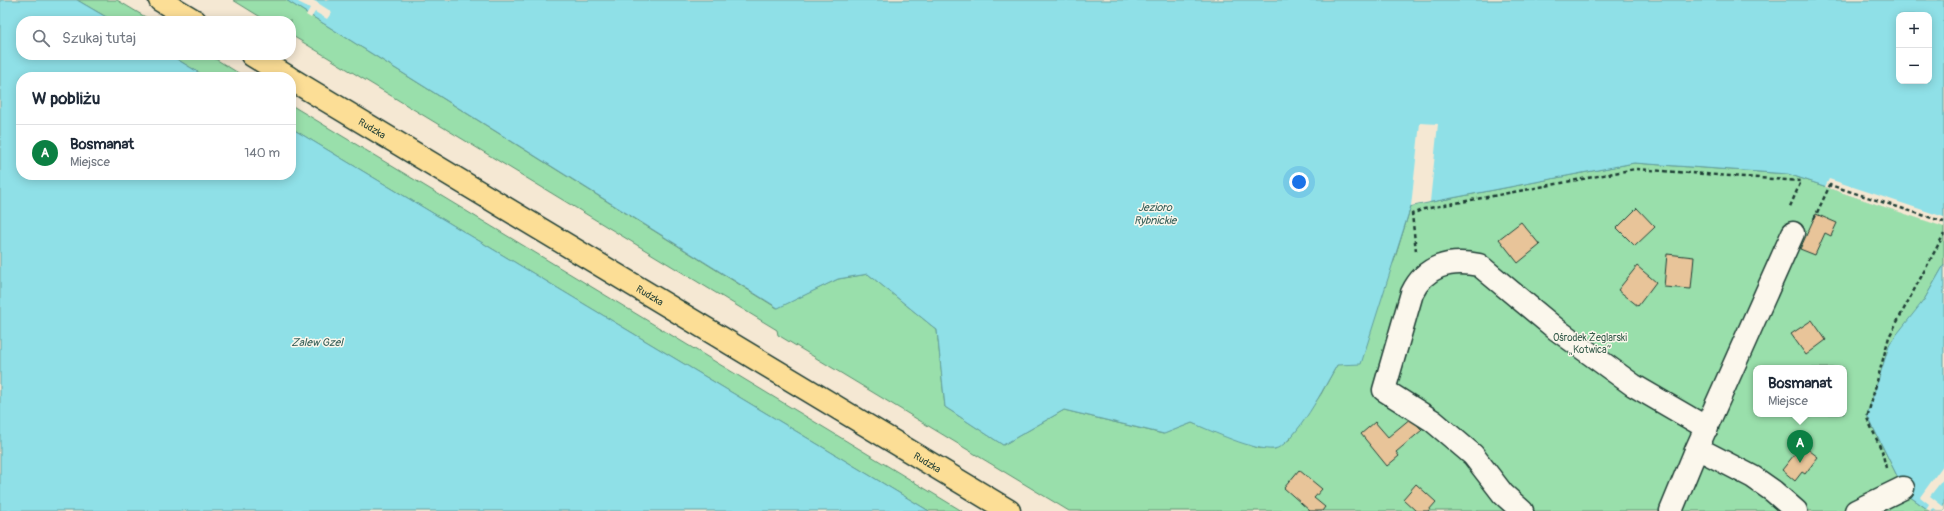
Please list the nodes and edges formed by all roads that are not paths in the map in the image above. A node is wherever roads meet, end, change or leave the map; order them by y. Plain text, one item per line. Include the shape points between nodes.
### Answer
1 (160, 0) edge
2 (187, 16) edge
3 (260, 60) edge
4 (280, 72) edge
5 (296, 82) edge
6 (1792, 233) road end
7 (1707, 428) junction
8 (1697, 448) junction
9 (1903, 488) dead end
10 (1009, 511) edge
11 (1522, 511) edge
12 (1672, 511) edge
13 (1796, 511) edge
14 (1856, 511) edge

1 - 2 main road
3 - 4 main road
5 - 10 main road, Rudzka
6 - 7 lane
7 - 8 lane
7 - 11 lane via 1633,386 1556,329 1479,265 1466,262 1446,264 1430,271 1418,280 1412,294 1384,390 1433,421 1473,456 1503,494
8 - 12 lane
8 - 13 lane via 1752,477
9 - 14 lane

